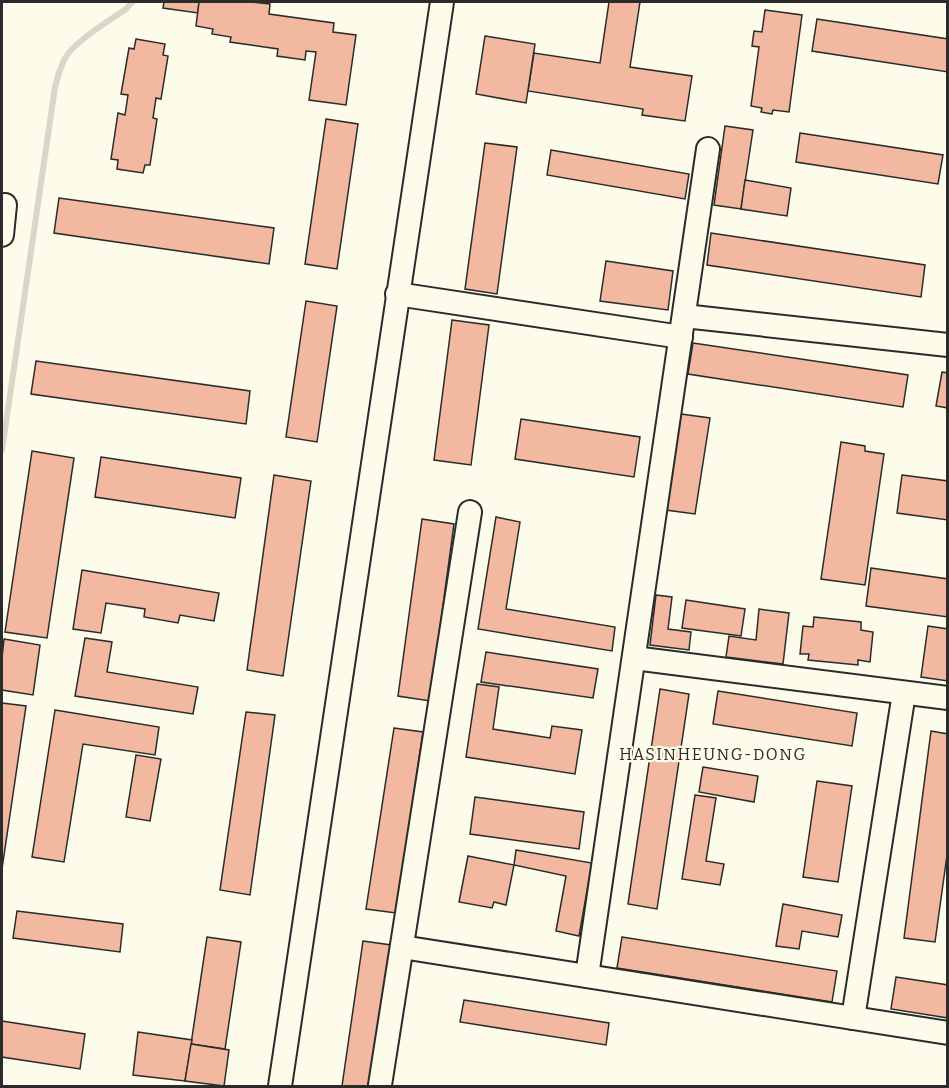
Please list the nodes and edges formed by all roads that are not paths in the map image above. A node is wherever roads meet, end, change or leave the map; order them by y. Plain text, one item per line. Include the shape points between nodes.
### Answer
1 (442, 2) edge
2 (708, 149) dead end
3 (5, 205) dead end
4 (2, 235) edge
5 (398, 294) junction
6 (682, 327) junction
7 (948, 345) edge
8 (470, 512) dead end
9 (634, 658) junction
10 (904, 693) junction
11 (948, 699) edge
12 (402, 947) junction
13 (587, 976) junction
14 (853, 1018) junction
15 (948, 1033) edge
16 (380, 1085) dead end
17 (280, 1086) edge

1 - 5 street
2 - 6 street
3 - 4 street
5 - 6 street
5 - 17 street
6 - 7 street
6 - 9 street
8 - 12 street
9 - 10 street
9 - 13 street
10 - 11 street
10 - 14 street
12 - 13 street
12 - 16 street
13 - 14 street
14 - 15 street

